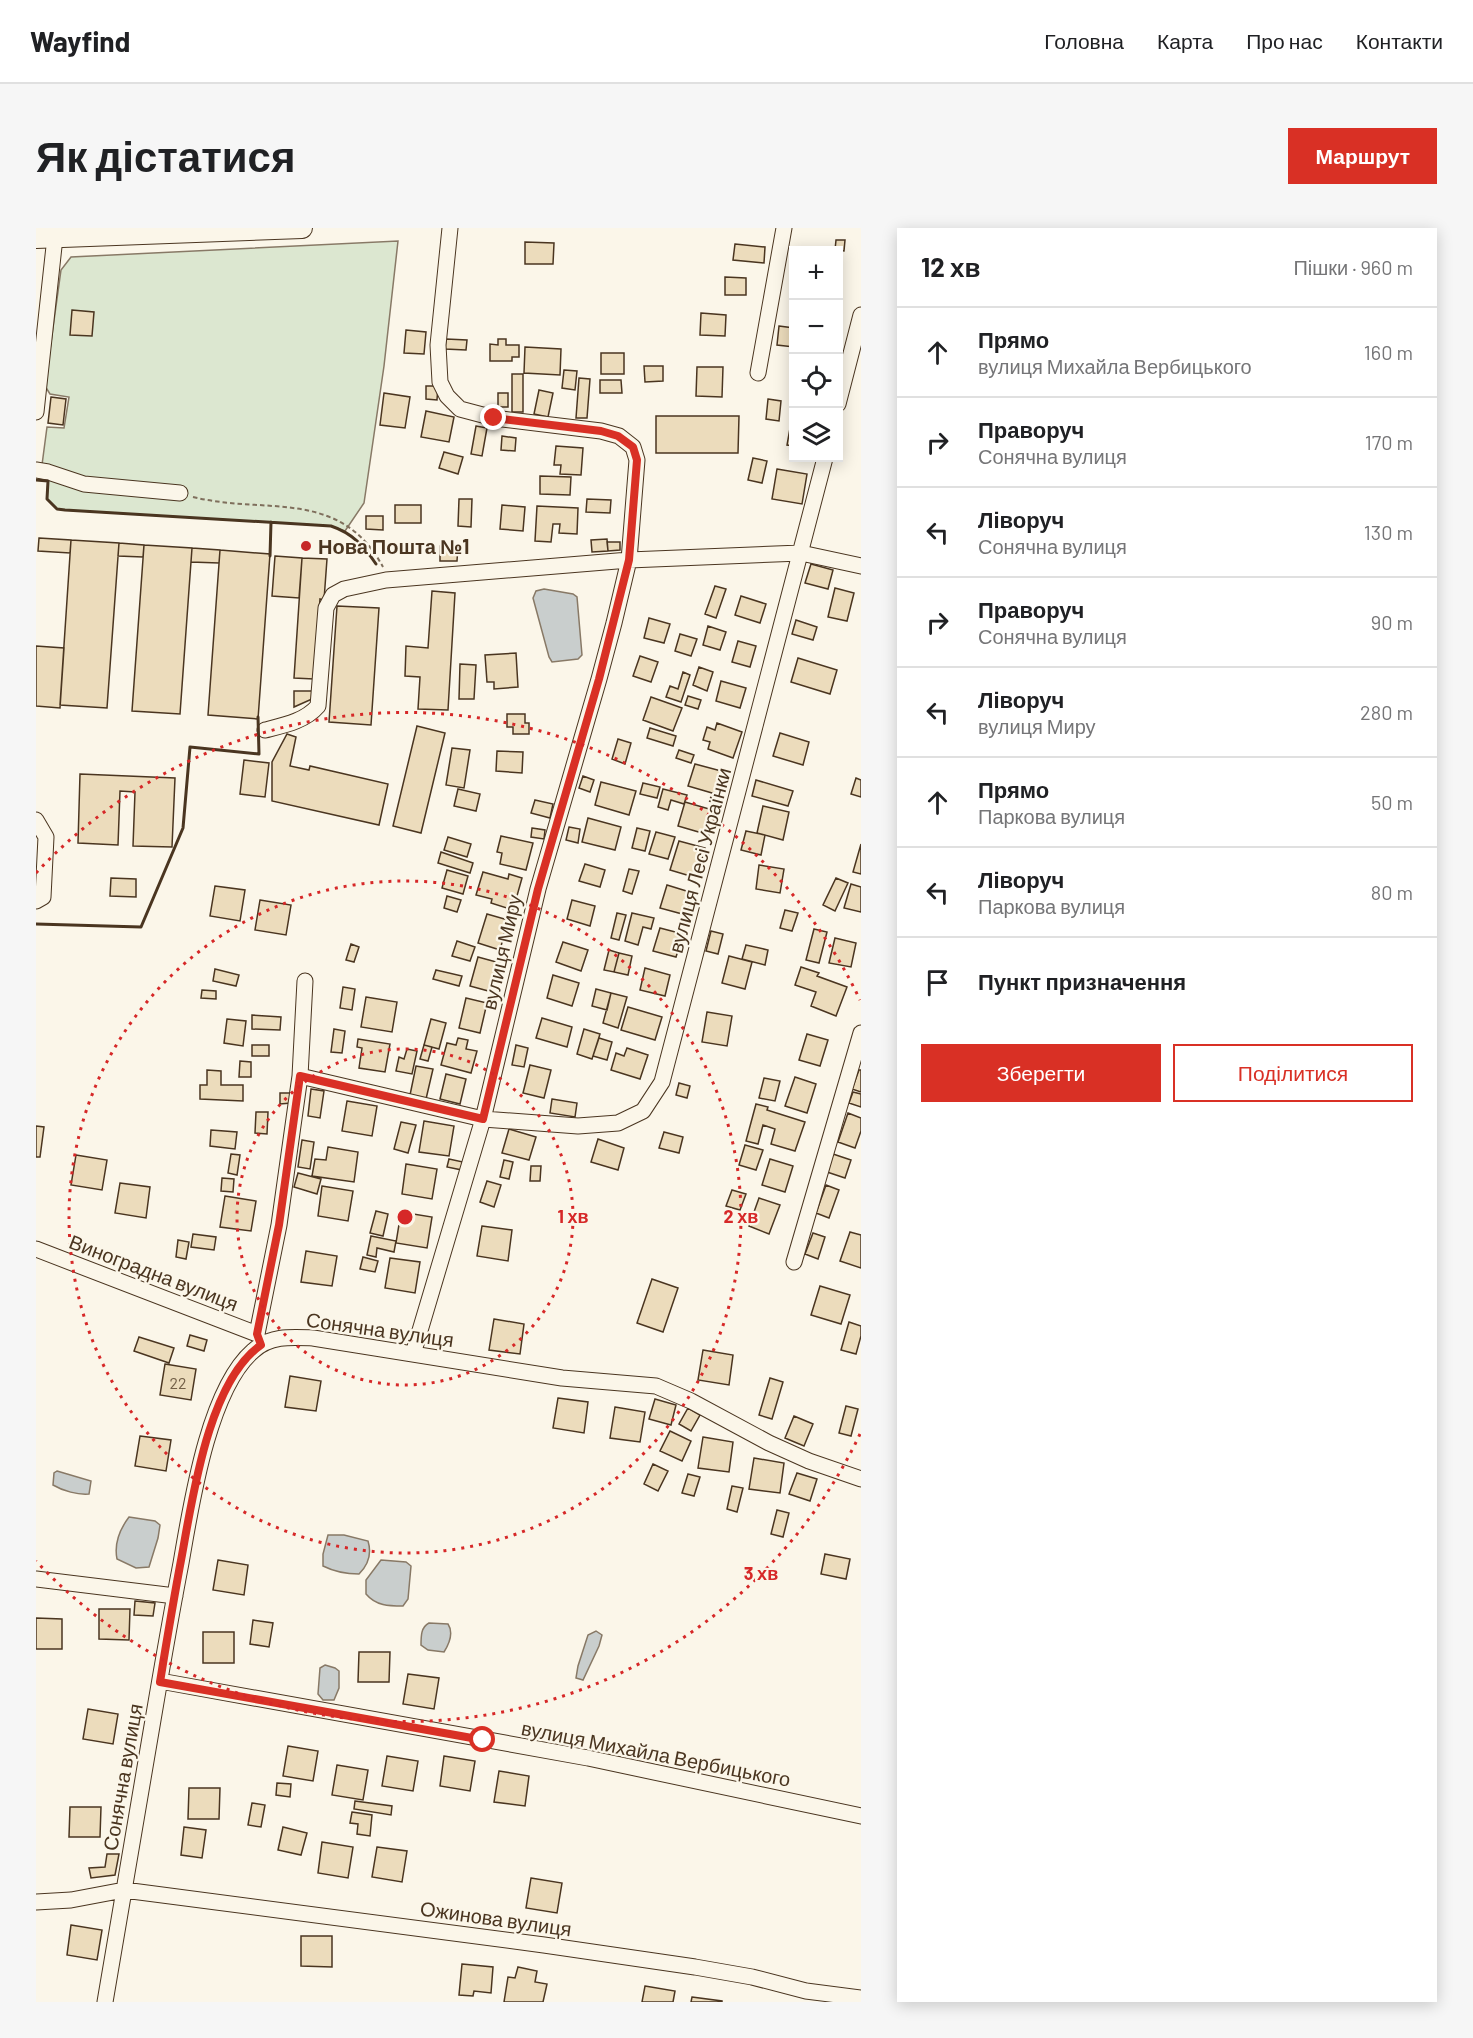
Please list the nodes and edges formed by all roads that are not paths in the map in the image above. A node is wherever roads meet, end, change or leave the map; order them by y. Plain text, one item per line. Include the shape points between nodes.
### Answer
1 (302, 228) edge
2 (450, 228) edge
3 (784, 228) edge
4 (56, 233) edge
5 (36, 238) edge
6 (861, 315) edge
7 (42, 320) edge
8 (758, 373) dead end
9 (843, 385) edge
10 (36, 412) edge
11 (824, 462) edge
12 (36, 470) edge
13 (180, 493) road end
14 (801, 553) junction
15 (629, 560) junction
16 (861, 567) edge
17 (266, 729) dead end
18 (36, 820) edge
19 (36, 901) edge
20 (305, 981) dead end
21 (861, 1033) edge
22 (300, 1076) junction
23 (483, 1119) junction
24 (36, 1249) edge
25 (794, 1262) dead end
26 (259, 1339) junction
27 (413, 1354) junction
28 (861, 1479) edge
29 (36, 1579) edge
30 (175, 1596) junction
31 (160, 1682) junction
32 (861, 1816) edge
33 (124, 1890) junction
34 (36, 1902) edge
35 (861, 1998) edge
36 (105, 2002) edge

1 - 4 main road
2 - 15 street, вулиця Миру via 438,345 440,382 447,396 460,409 494,418 601,431 618,436 633,447 637,460
3 - 8 street
4 - 5 main road
4 - 7 street
6 - 9 street
7 - 10 street
11 - 14 street, вулиця Лесі Українки
12 - 13 street via 84,484
14 - 15 street
14 - 16 street
14 - 23 street, вулиця Лесі Українки via 662,1082 644,1111 618,1123 578,1126
15 - 17 street via 388,580 344,589 333,595 326,608 318,706 309,716
15 - 23 street, вулиця Миру via 538,889
18 - 19 street via 46,837 43,897
20 - 22 street
21 - 25 street
22 - 23 street
22 - 26 street
23 - 27 street, вулиця Миру
24 - 26 street, Виноградна вулиця
26 - 27 street, Сонячна вулиця via 313,1338
26 - 30 street, Сонячна вулиця via 232,1378 216,1412 199,1468
27 - 28 street, Сонячна вулиця via 562,1378 656,1386 809,1461
29 - 30 street
30 - 31 street, Сонячна вулиця
31 - 32 street, вулиця Михайла Вербицького via 588,1758
31 - 33 street, Сонячна вулиця
33 - 34 street
33 - 35 street, Ожинова вулиця via 695,1967 806,1991
33 - 36 street, Сонячна вулиця

